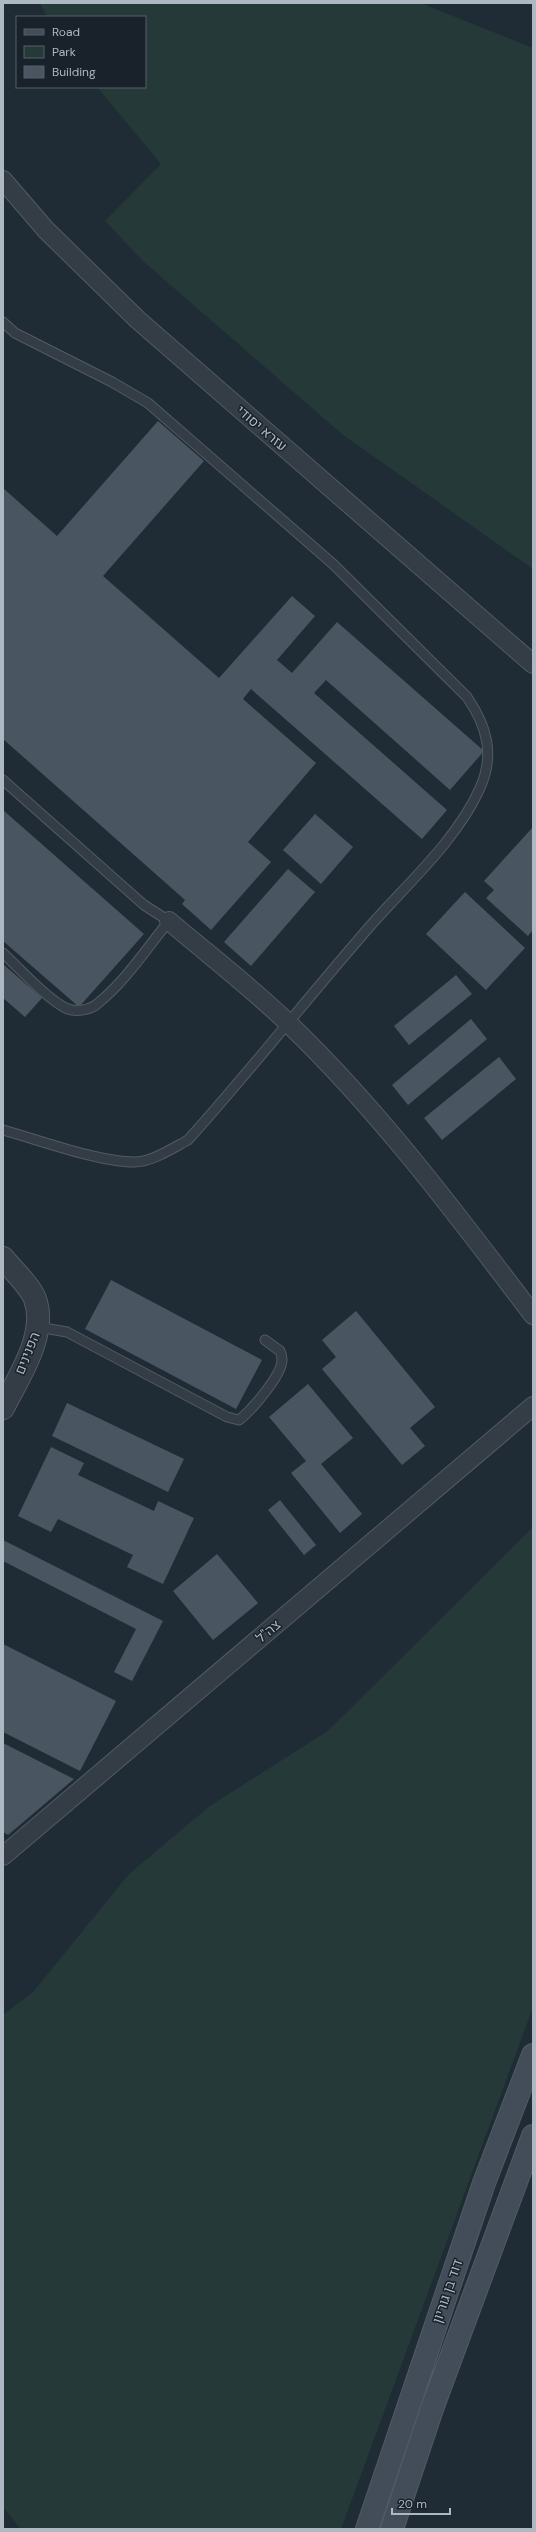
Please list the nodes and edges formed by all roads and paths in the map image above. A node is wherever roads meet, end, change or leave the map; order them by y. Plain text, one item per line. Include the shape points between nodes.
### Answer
1 (3, 180) edge
2 (3, 322) edge
3 (533, 664) edge
4 (3, 780) edge
5 (169, 921) junction
6 (3, 953) edge
7 (288, 1023) junction
8 (3, 1130) edge
9 (3, 1258) edge
10 (533, 1315) edge
11 (38, 1327) junction
12 (265, 1340) dead end
13 (533, 1406) edge
14 (3, 1408) edge
15 (3, 1855) edge
16 (533, 2055) edge
17 (533, 2136) edge
18 (367, 2529) edge
19 (392, 2529) edge

1 - 3 street, עזרא יסודי via 46,230 138,320
2 - 7 lane via 15,333 148,403 333,564 445,673 480,717 487,740 487,759 480,788 466,813 431,860 371,925
4 - 5 lane via 144,905
5 - 6 lane via 120,981 96,1005 81,1011 68,1009 56,1002
5 - 7 street
7 - 8 lane via 188,1140 165,1152 135,1162 107,1158
7 - 10 street via 351,1088 464,1223
9 - 11 street, הפנינים via 35,1299
11 - 12 lane via 67,1332 227,1417 239,1420 250,1412 278,1372 282,1360 280,1351
11 - 14 street, הפנינים via 29,1354
13 - 15 street, צה"ל
16 - 18 main road, דוד בן גוריון via 484,2183
17 - 19 main road, דוד בן גוריון via 433,2406

